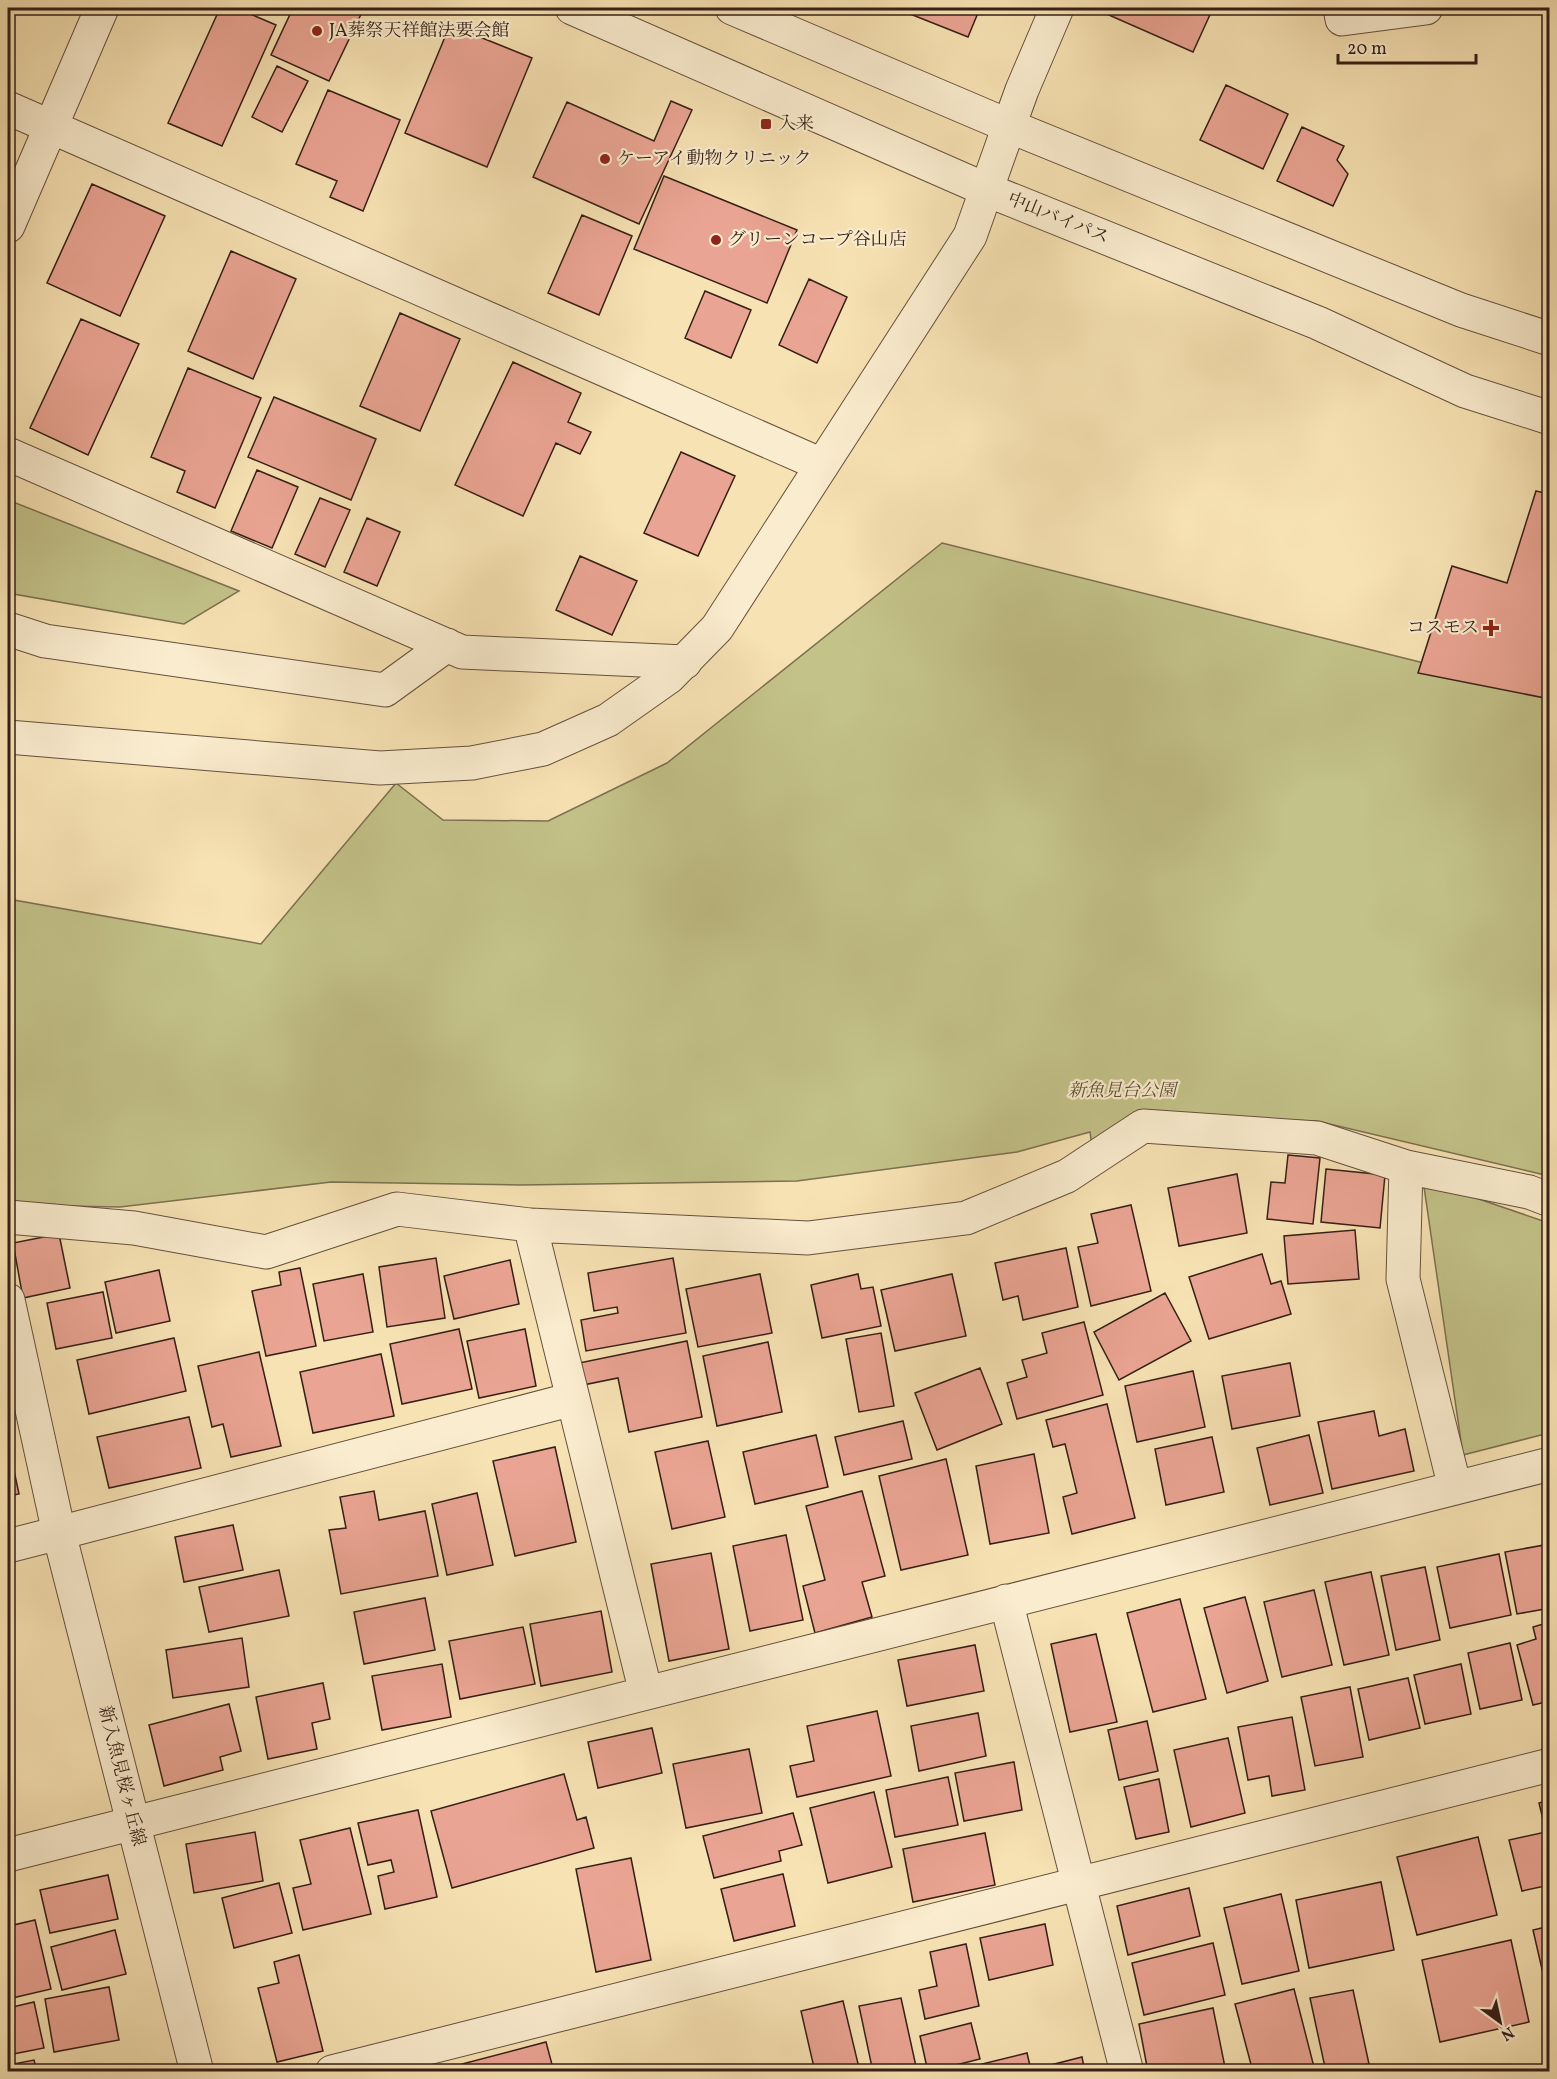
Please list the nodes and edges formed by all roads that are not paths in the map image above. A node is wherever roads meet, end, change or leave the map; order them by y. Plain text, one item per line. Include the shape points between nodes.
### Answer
1 (102, 8) edge
2 (572, 8) edge
3 (732, 8) edge
4 (1057, 8) edge
5 (1340, 8) edge
6 (1426, 8) edge
7 (8, 108) edge
8 (1009, 126) junction
9 (50, 127) junction
10 (987, 190) junction
11 (8, 226) edge
12 (1550, 339) edge
13 (1550, 418) edge
14 (8, 454) edge
15 (822, 465) junction
16 (8, 629) edge
17 (447, 645) junction
18 (685, 662) junction
19 (8, 738) edge
20 (1406, 1167) junction
21 (1550, 1200) edge
22 (8, 1217) edge
23 (530, 1225) junction
24 (8, 1300) edge
25 (573, 1399) junction
26 (1550, 1464) edge
27 (1455, 1488) junction
28 (59, 1533) junction
29 (8, 1546) edge
30 (1006, 1601) junction
31 (646, 1693) junction
32 (1550, 1765) edge
33 (133, 1823) junction
34 (8, 1855) edge
35 (1079, 1883) junction
36 (197, 2072) edge
37 (332, 2072) edge
38 (1127, 2072) edge

1 - 9 street
2 - 10 street, 中山バイパス
3 - 8 street
4 - 8 street
5 - 6 street via 1342,19
7 - 9 street
8 - 10 street
8 - 12 street via 1461,310
9 - 11 street
9 - 15 street
10 - 13 street, 中山バイパス via 1318,323 1465,391
10 - 15 street via 970,236
14 - 17 street
15 - 18 street via 717,628
16 - 17 street via 45,641 385,690
17 - 18 street via 462,652
18 - 19 street via 669,678 608,720 543,748 472,763 380,768
20 - 21 street via 1529,1192
20 - 23 street via 1317,1138 1143,1126 1067,1176 966,1218 808,1238
20 - 27 street via 1403,1279
22 - 23 street via 134,1228 266,1252 397,1209
23 - 25 street
24 - 28 street, 新入魚見桜ヶ丘線
25 - 28 street
25 - 31 street
26 - 27 street
27 - 30 street
28 - 29 street
28 - 33 street, 新入魚見桜ヶ丘線
30 - 31 street
30 - 35 street
31 - 33 street
32 - 35 street
33 - 34 street
33 - 36 street, 新入魚見桜ヶ丘線
35 - 37 street
35 - 38 street

